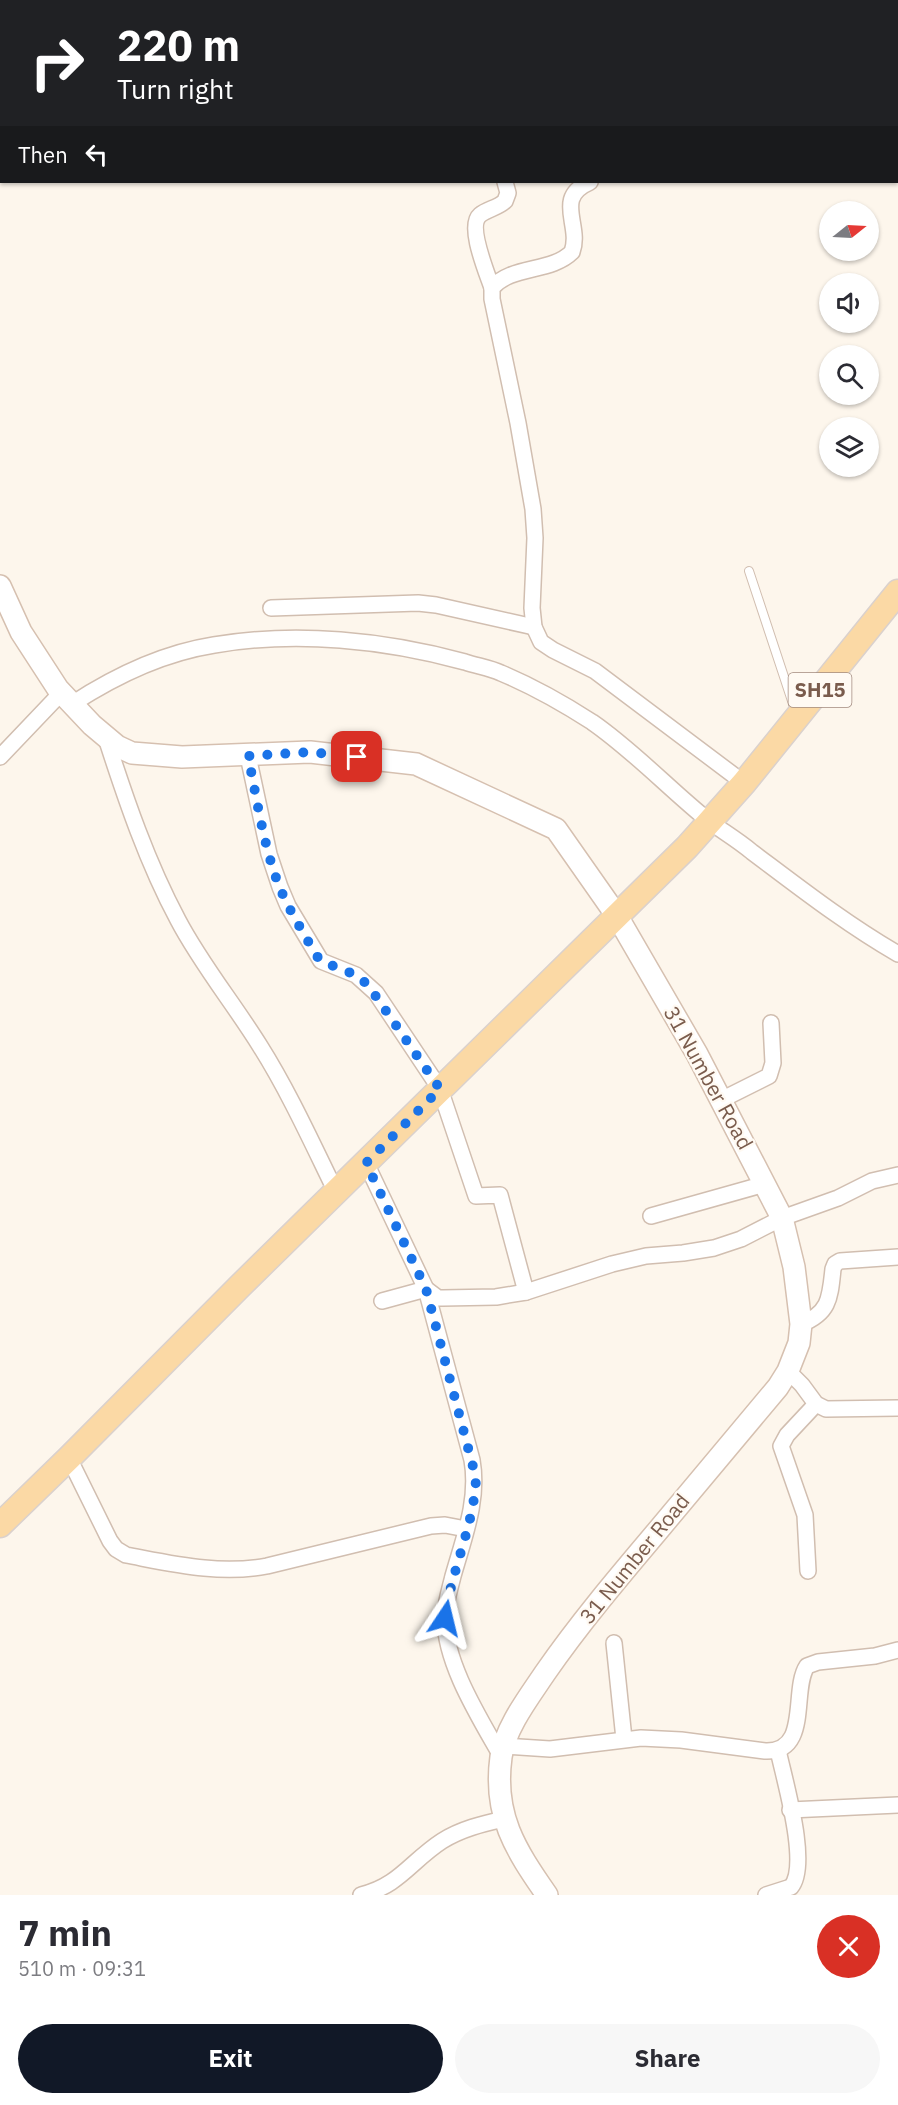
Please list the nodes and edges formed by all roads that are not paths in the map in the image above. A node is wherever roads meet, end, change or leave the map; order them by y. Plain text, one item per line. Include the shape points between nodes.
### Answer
1 (505, 183) edge
2 (588, 183) edge
3 (492, 288) junction
4 (749, 571) dead end
5 (0, 586) edge
6 (898, 592) edge
7 (271, 608) dead end
8 (534, 627) junction
9 (61, 691) junction
10 (797, 718) junction
11 (106, 738) junction
12 (248, 756) junction
13 (0, 757) edge
14 (742, 785) junction
15 (712, 819) junction
16 (617, 916) junction
17 (898, 954) edge
18 (771, 1023) dead end
19 (440, 1089) junction
20 (721, 1100) junction
21 (366, 1163) junction
22 (898, 1175) edge
23 (765, 1184) junction
24 (336, 1192) junction
25 (651, 1216) dead end
26 (782, 1218) junction
27 (898, 1257) edge
28 (426, 1289) junction
29 (526, 1292) junction
30 (382, 1301) dead end
31 (801, 1324) junction
32 (788, 1371) junction
33 (816, 1404) junction
34 (898, 1408) edge
35 (69, 1458) junction
36 (0, 1525) edge
37 (466, 1529) junction
38 (808, 1571) dead end
39 (614, 1643) dead end
40 (898, 1650) edge
41 (624, 1739) junction
42 (778, 1750) junction
43 (502, 1751) junction
44 (898, 1805) edge
45 (790, 1810) junction
46 (504, 1819) junction
47 (795, 1889) edge
48 (361, 1895) edge
49 (547, 1895) edge
50 (766, 1895) edge

1 - 3 street via 505,201 478,216 475,222
2 - 3 street via 571,200 572,252 561,260 508,276
3 - 8 street via 533,509
4 - 10 lane
5 - 9 main road, 31 Number Road via 21,632
6 - 10 main road, SH15
7 - 8 street via 418,603
8 - 14 street via 541,642 604,677
9 - 11 main road, 31 Number Road
9 - 13 street
9 - 15 street via 103,683 139,667 212,645 250,640 368,643 443,656 500,672 592,723
10 - 14 main road, SH15
11 - 12 main road, 31 Number Road via 132,753
11 - 24 street via 136,828 175,914 262,1048
12 - 16 main road, 31 Number Road via 310,752 416,764 556,829
12 - 19 street via 277,879 316,955 368,985
14 - 15 main road, SH15
15 - 16 main road, SH15
15 - 17 street via 820,904
16 - 19 main road, SH15
16 - 20 main road, 31 Number Road
18 - 20 street via 773,1063 769,1076
19 - 21 main road, SH15
19 - 29 street via 476,1196 500,1196
20 - 23 main road, 31 Number Road
21 - 24 main road, SH15
21 - 28 street
22 - 26 street
23 - 25 street
23 - 26 main road, 31 Number Road
24 - 35 main road, SH15
26 - 29 street via 714,1248 646,1256
26 - 31 main road, 31 Number Road via 794,1267
27 - 31 street via 845,1259 835,1264 827,1303 821,1313
28 - 29 street via 438,1298
28 - 30 street
28 - 37 street via 476,1478
31 - 32 main road, 31 Number Road via 799,1343
32 - 33 street
32 - 43 main road, 31 Number Road via 560,1652 519,1711
33 - 34 street via 831,1410
33 - 38 street via 781,1446 804,1515
35 - 36 main road, SH15
35 - 37 street via 116,1549 126,1555 207,1570 248,1570 430,1526
37 - 43 street via 445,1618 455,1667 470,1700
39 - 41 street
40 - 42 street via 807,1666 801,1678 792,1736
41 - 42 street via 681,1740
41 - 43 street
42 - 45 street
43 - 46 main road, 31 Number Road via 499,1796
44 - 45 street
45 - 47 street via 798,1849
46 - 48 street via 468,1828 442,1842 392,1883
46 - 49 main road, 31 Number Road
47 - 50 street

